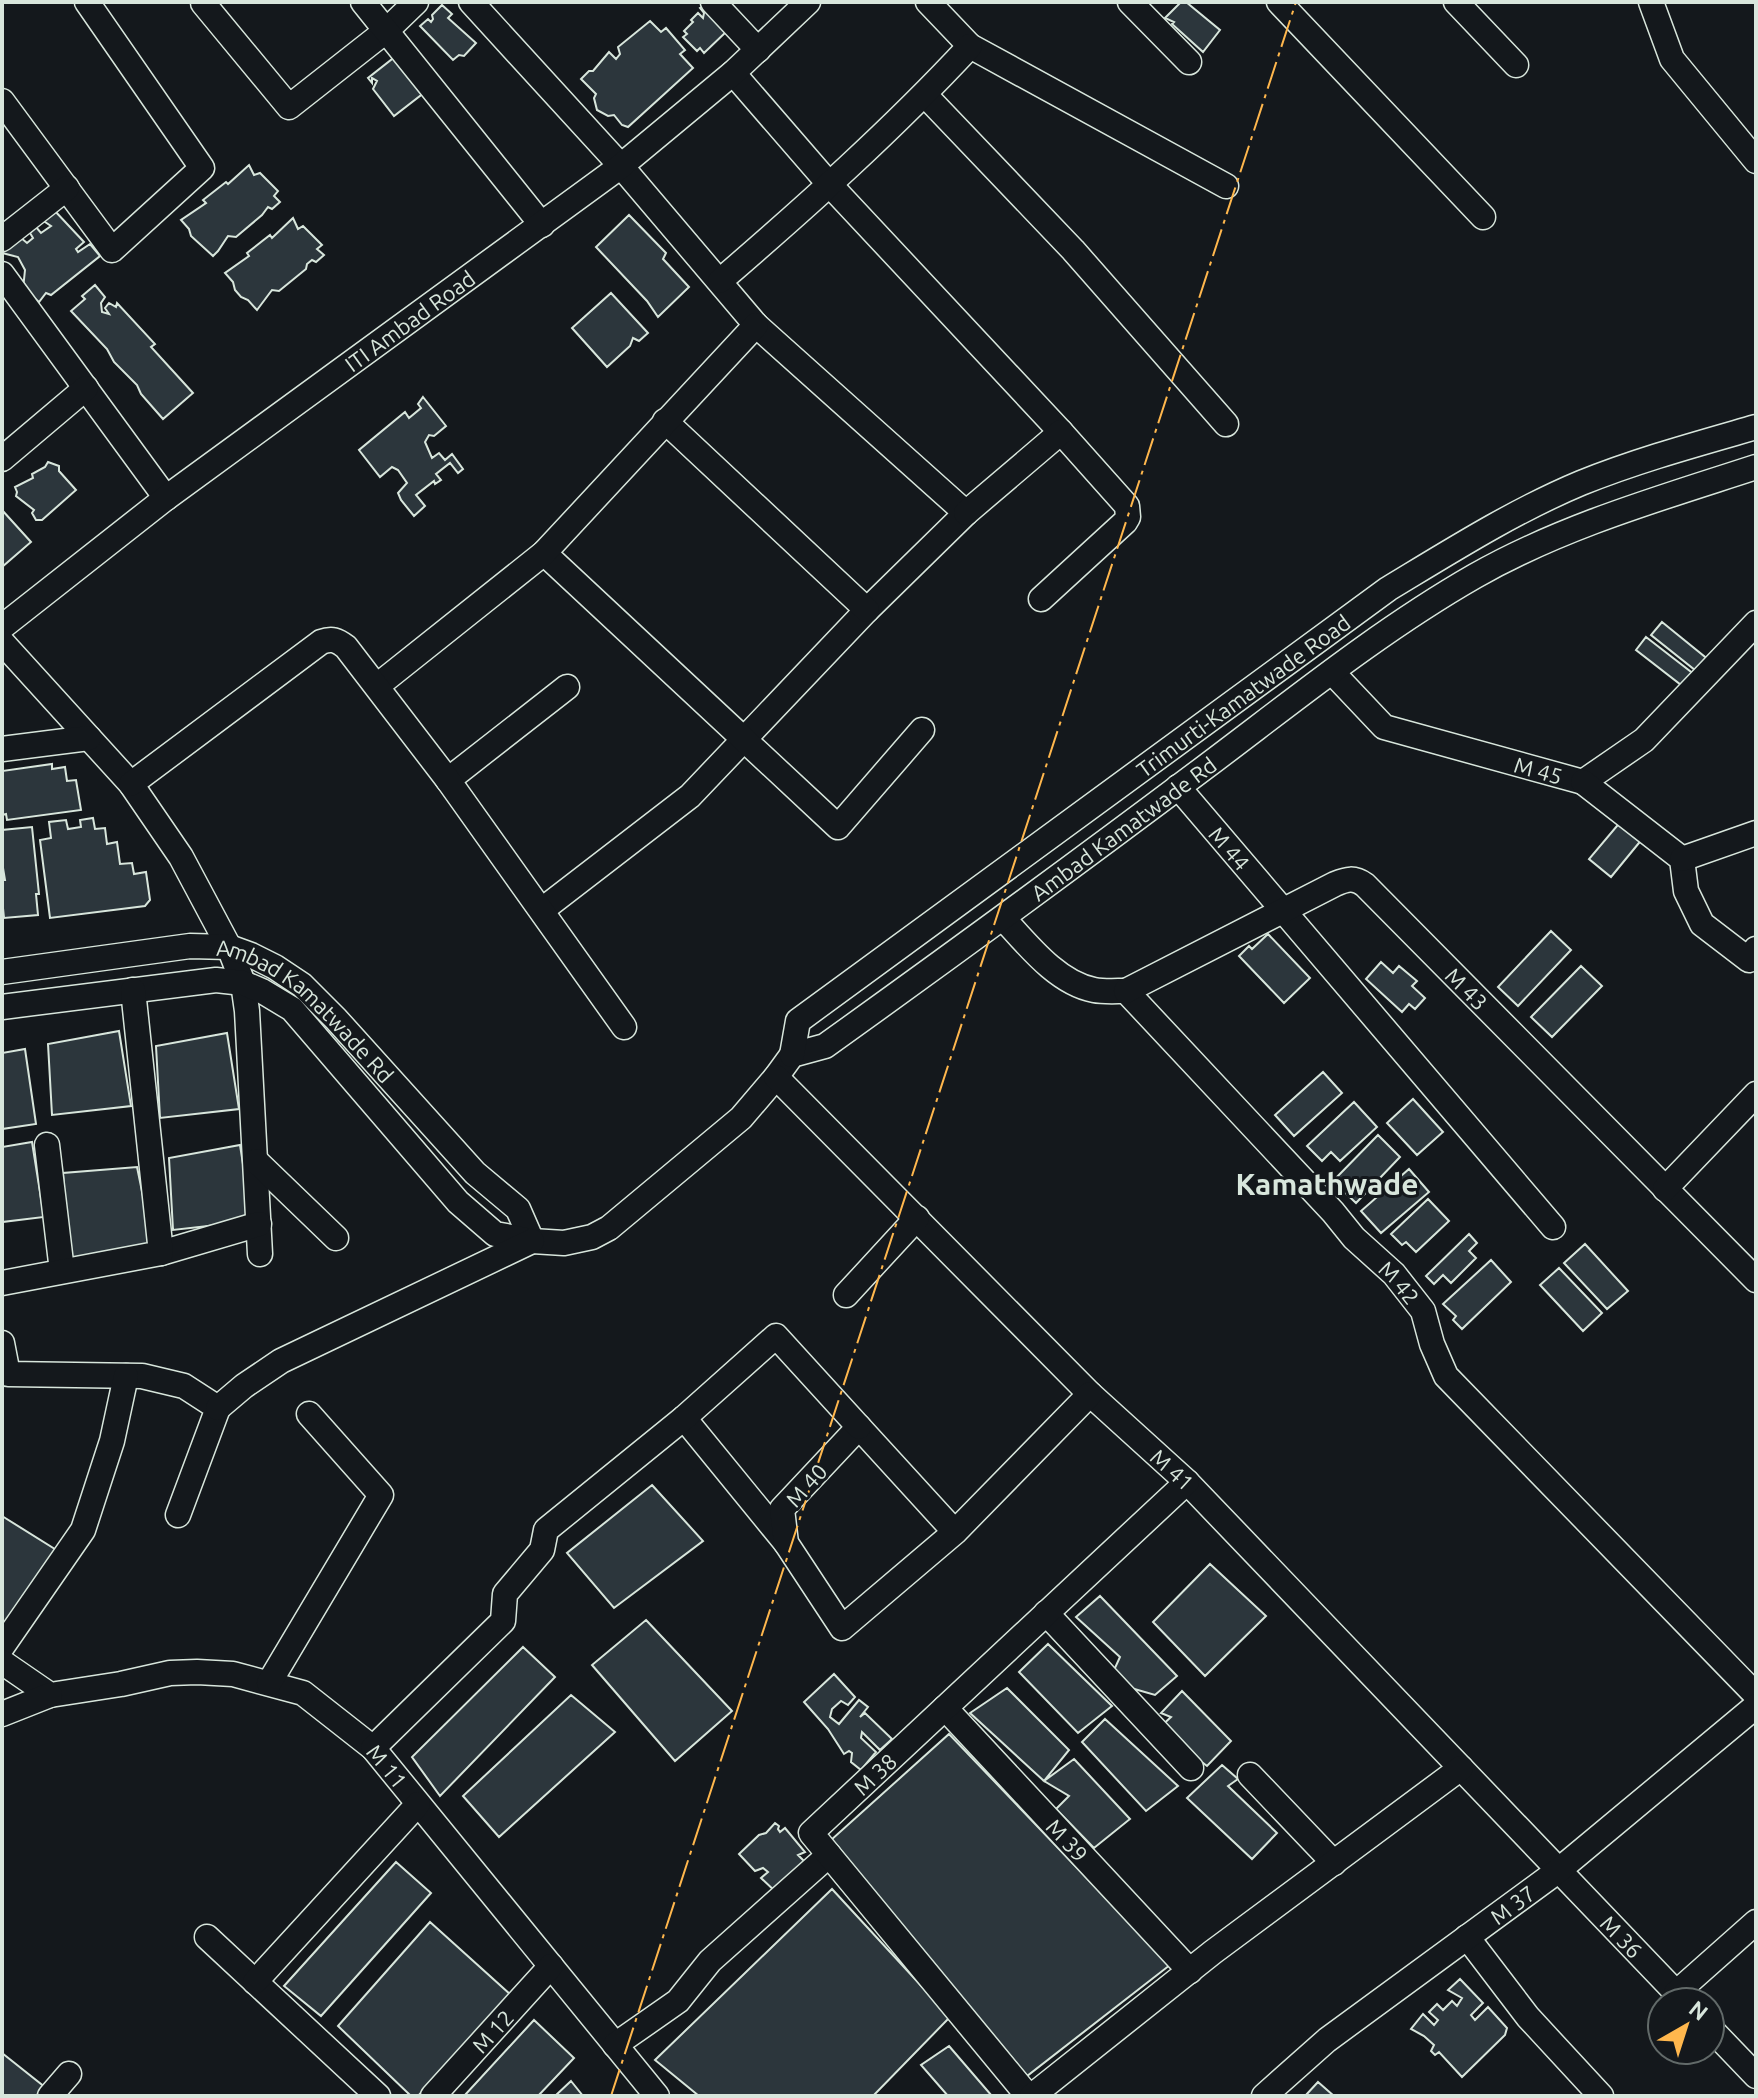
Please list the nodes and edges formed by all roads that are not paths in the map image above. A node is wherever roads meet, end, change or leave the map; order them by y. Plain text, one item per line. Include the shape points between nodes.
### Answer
1 (87, 2) edge
2 (204, 2) edge
3 (363, 2) edge
4 (416, 2) edge
5 (471, 2) edge
6 (713, 2) edge
7 (808, 2) edge
8 (928, 2) edge
9 (1130, 2) edge
10 (1279, 2) edge
11 (1456, 2) edge
12 (1651, 2) edge
13 (387, 30) junction
14 (970, 46) junction
15 (758, 50) junction
16 (1189, 62) dead end
17 (1516, 65) dead end
18 (733, 73) junction
19 (925, 95) junction
20 (2, 101) edge
21 (1756, 161) edge
22 (621, 166) junction
23 (830, 185) junction
24 (1226, 186) dead end
25 (67, 188) junction
26 (1483, 217) dead end
27 (542, 225) junction
28 (2, 239) edge
29 (2, 274) edge
30 (720, 281) junction
31 (756, 325) junction
32 (86, 388) junction
33 (665, 421) junction
34 (1226, 424) dead end
35 (1756, 427) edge
36 (1061, 432) junction
37 (2, 459) edge
38 (1756, 467) edge
39 (166, 498) junction
40 (966, 513) junction
41 (544, 553) junction
42 (1041, 599) dead end
43 (867, 610) junction
44 (1756, 623) edge
45 (2, 627) edge
46 (2, 642) edge
47 (1332, 672) junction
48 (377, 686) junction
49 (567, 687) dead end
50 (922, 730) dead end
51 (89, 738) junction
52 (745, 740) junction
53 (2, 749) edge
54 (448, 780) junction
55 (1583, 782) junction
56 (131, 784) junction
57 (1178, 787) junction
58 (1756, 833) edge
59 (1682, 859) junction
60 (542, 910) junction
61 (1282, 910) junction
62 (1003, 918) junction
63 (229, 947) junction
64 (1756, 949) edge
65 (2, 972) edge
66 (243, 983) junction
67 (133, 990) junction
68 (1126, 991) junction
69 (318, 1002) junction
70 (2, 1007) edge
71 (301, 1019) junction
72 (624, 1027) dead end
73 (792, 1055) junction
74 (776, 1077) junction
75 (1756, 1094) edge
76 (47, 1145) dead end
77 (256, 1161) junction
78 (1665, 1189) junction
79 (917, 1218) junction
80 (259, 1224) junction
81 (1553, 1227) dead end
82 (336, 1238) dead end
83 (532, 1241) junction
84 (161, 1253) junction
85 (260, 1254) dead end
86 (62, 1271) junction
87 (1756, 1280) edge
88 (2, 1283) edge
89 (846, 1295) dead end
90 (2, 1343) edge
91 (126, 1376) junction
92 (1090, 1394) junction
93 (218, 1408) junction
94 (309, 1414) dead end
95 (684, 1418) junction
96 (859, 1427) junction
97 (1187, 1482) junction
98 (178, 1515) dead end
99 (955, 1532) junction
100 (786, 1543) junction
101 (1046, 1613) junction
102 (2, 1647) edge
103 (2, 1662) edge
104 (269, 1683) junction
105 (50, 1695) junction
106 (1756, 1695) edge
107 (1756, 1706) edge
108 (945, 1708) junction
109 (2, 1714) edge
110 (373, 1748) junction
111 (1191, 1768) dead end
112 (1461, 1768) junction
113 (1250, 1775) dead end
114 (418, 1804) junction
115 (829, 1855) junction
116 (1334, 1863) junction
117 (1559, 1870) junction
118 (1756, 1922) edge
119 (207, 1937) dead end
120 (1467, 1937) junction
121 (551, 1966) junction
122 (1190, 1971) junction
123 (255, 1982) junction
124 (1670, 1986) edge
125 (1691, 1986) edge
126 (615, 2045) junction
127 (1726, 2045) edge
128 (69, 2074) dead end
129 (1756, 2076) edge
130 (50, 2096) edge
131 (378, 2096) edge
132 (433, 2096) edge
133 (657, 2096) edge
134 (1030, 2096) edge
135 (1264, 2096) edge
136 (1601, 2096) edge

1 - 25 street via 202,168 112,250
2 - 13 street via 289,107
3 - 13 street
4 - 13 street
5 - 22 street
6 - 15 street
7 - 15 street, ITI Ambad Road
8 - 14 street
9 - 16 street
10 - 26 street
11 - 17 street
12 - 21 street via 1672,59
13 - 27 street
14 - 19 street
14 - 24 street
15 - 18 street, ITI Ambad Road
18 - 22 street, ITI Ambad Road
18 - 23 street
19 - 23 street
19 - 34 street via 1073,250
20 - 25 street
22 - 27 street, ITI Ambad Road
22 - 30 street
23 - 30 street
23 - 36 street
25 - 28 street
27 - 39 street, ITI Ambad Road
29 - 32 street
30 - 31 street
31 - 33 street
31 - 40 street
32 - 37 street
32 - 39 street
33 - 41 street
33 - 43 street
35 - 73 street, Trimurti-Kamatwade Road via 1581,483 1388,589 798,1021
36 - 40 street
36 - 42 street via 1127,506 1128,517
38 - 47 street, Ambad Kamatwade Rd via 1536,545 1476,575
39 - 45 street, ITI Ambad Road
40 - 43 street
41 - 48 street
41 - 52 street
43 - 52 street
44 - 55 street, M 45 via 1644,740
46 - 51 street
47 - 55 street, M 45 via 1384,727
47 - 57 street, Ambad Kamatwade Rd
48 - 54 street
48 - 56 street via 338,640 321,642
49 - 54 street
50 - 52 street via 838,827
51 - 53 street
51 - 56 street
52 - 60 street via 690,796
54 - 60 street
55 - 59 street
56 - 63 street via 181,857
57 - 61 street, M 44
57 - 62 street, Ambad Kamatwade Rd
58 - 59 street
59 - 64 street via 1686,891 1702,924 1749,960
60 - 72 street
61 - 68 street, M 43
61 - 78 street, M 43 via 1346,879 1365,885
61 - 81 street, M 44
62 - 68 street via 1039,958 1069,980 1094,990
62 - 73 street, Ambad Kamatwade Rd via 825,1046
63 - 65 street, Ambad Kamatwade Rd via 190,946
63 - 66 street
63 - 69 street, Ambad Kamatwade Rd via 275,967
66 - 67 street, Ambad Kamatwade Rd via 216,980
66 - 71 street, Ambad Kamatwade Rd
66 - 77 street
67 - 70 street, Ambad Kamatwade Rd
67 - 84 street
68 - 106 street, M 42 via 1354,1238 1394,1274 1423,1311 1446,1376
69 - 71 street
69 - 83 street, Ambad Kamatwade Rd via 475,1173 518,1209
71 - 83 street, Ambad Kamatwade Rd via 458,1202 495,1234
73 - 74 street, Ambad Kamatwade Rd
74 - 79 street, M 41
74 - 83 street, Ambad Kamatwade Rd via 741,1118 609,1228 577,1242
75 - 78 street
76 - 86 street
77 - 80 street
77 - 82 street
78 - 87 street, M 43
79 - 89 street
79 - 92 street, M 41
80 - 84 street
80 - 85 street
83 - 93 street via 281,1361
84 - 86 street
86 - 88 street
90 - 91 street via 8,1374
91 - 93 street via 184,1386
91 - 102 street via 83,1530
92 - 97 street, M 41
92 - 99 street
93 - 98 street
94 - 104 street via 381,1495
95 - 96 street via 776,1336
95 - 100 street
95 - 110 street via 546,1530 542,1550 505,1594 503,1621
96 - 99 street
96 - 100 street, M 40 via 782,1509
97 - 101 street, M 38
97 - 112 street, M 41
99 - 100 street via 842,1628
101 - 108 street, M 38
101 - 111 street
103 - 105 street
104 - 105 street, M 11 via 233,1674 170,1673
104 - 110 street, M 11 via 303,1693
105 - 109 street, M 11
107 - 117 street, M 37
108 - 115 street, M 38 via 811,1833
108 - 122 street, M 39
110 - 114 street, M 11
112 - 116 street
112 - 117 street, M 41
113 - 116 street
114 - 121 street, M 11
114 - 123 street
115 - 126 street via 710,1961 678,2001
115 - 134 street, M 38
116 - 122 street
117 - 120 street, M 37
117 - 124 street, M 36
118 - 125 street
119 - 123 street
120 - 135 street, M 37 via 1327,2040
120 - 136 street via 1528,2017
121 - 126 street, M 11
121 - 132 street, M 12
122 - 134 street
123 - 131 street
126 - 133 street, M 11
127 - 129 street
128 - 130 street

